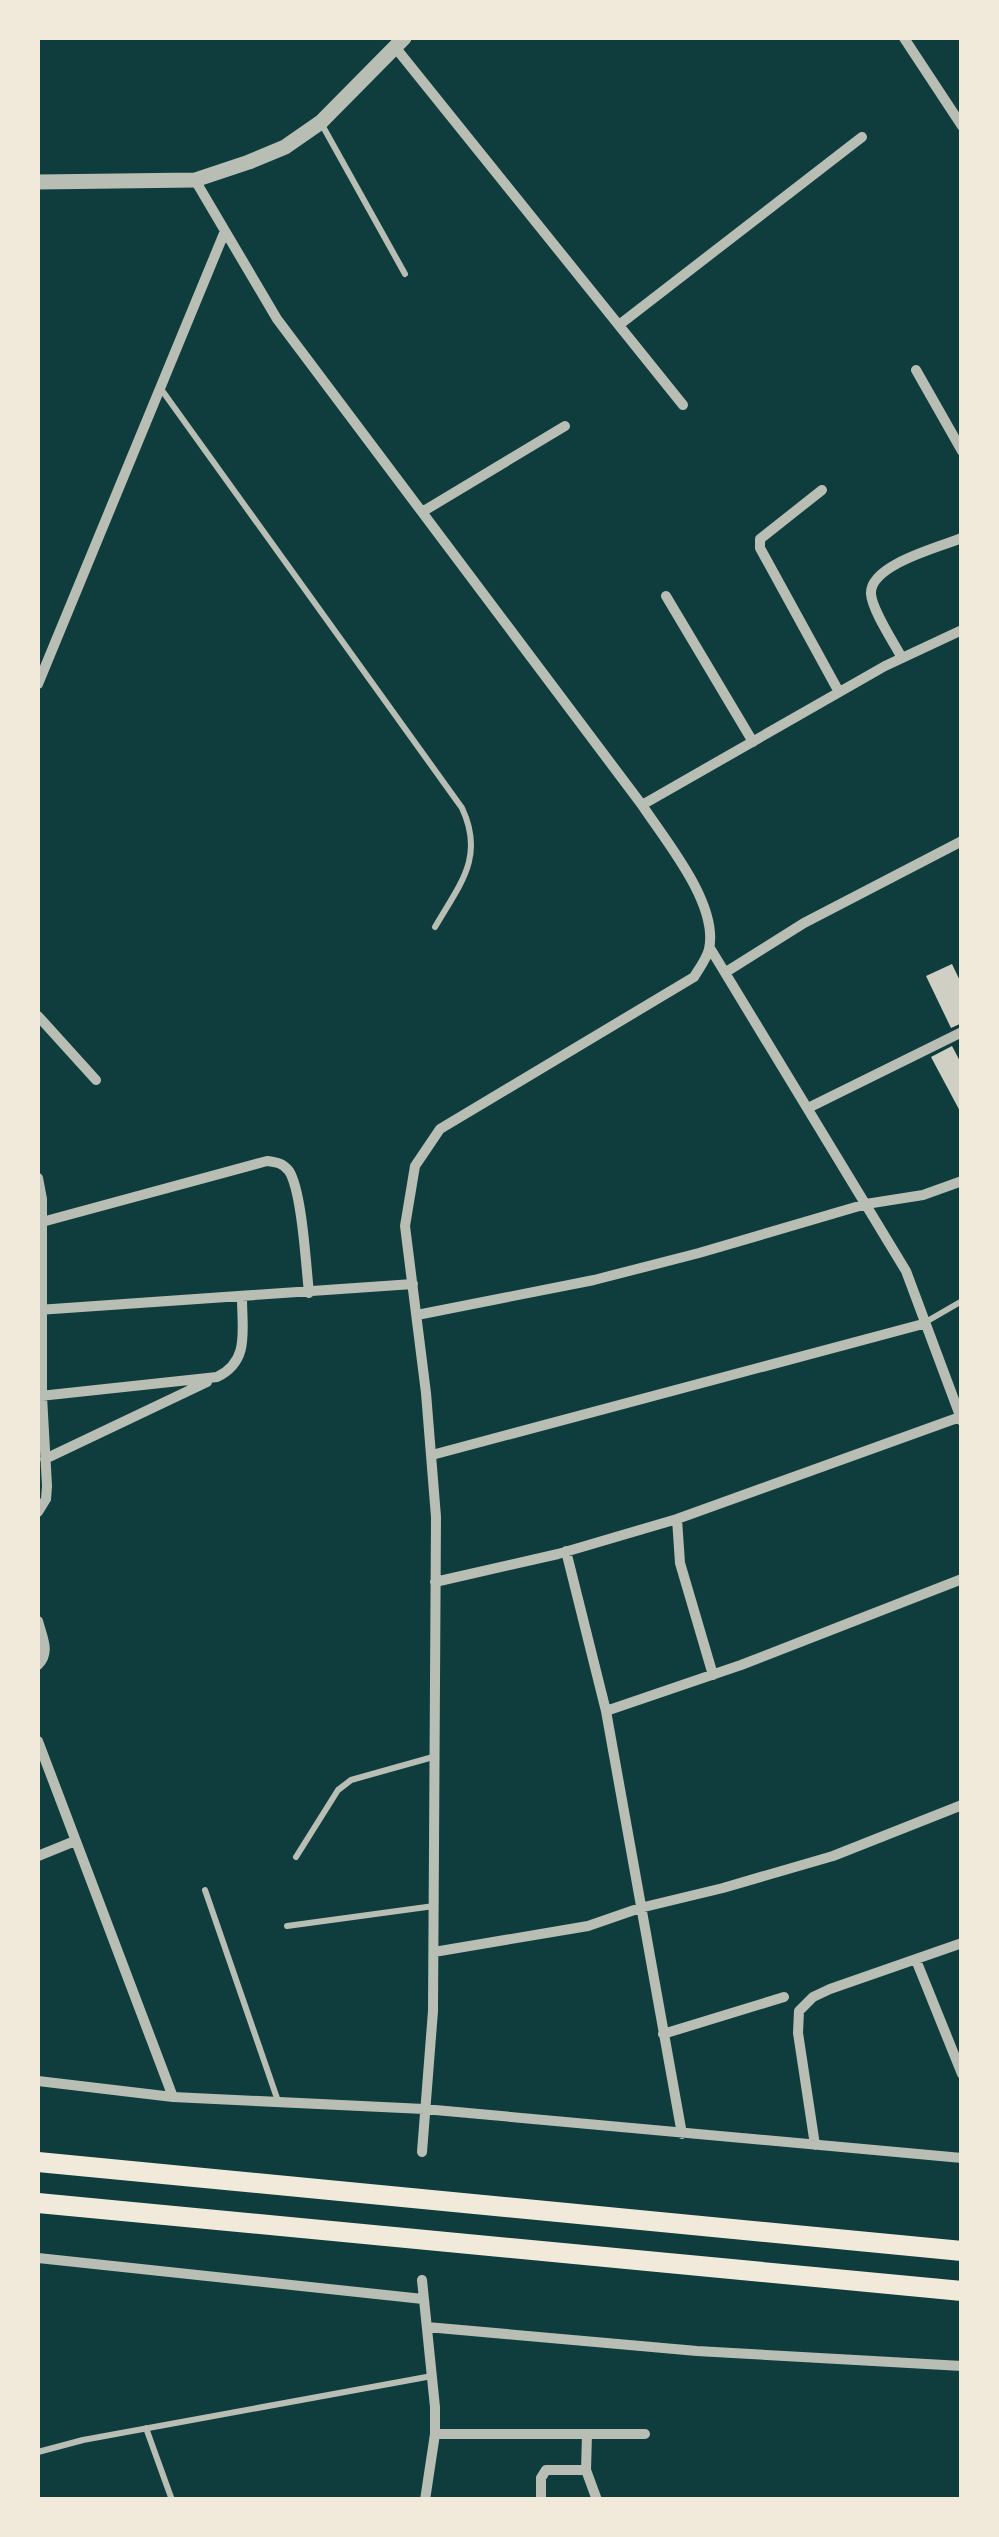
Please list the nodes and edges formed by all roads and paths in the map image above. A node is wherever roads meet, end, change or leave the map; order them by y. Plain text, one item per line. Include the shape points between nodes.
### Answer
1 (904, 38) edge
2 (399, 42) edge
3 (321, 122) junction
4 (962, 126) edge
5 (862, 137) dead end
6 (194, 180) junction
7 (38, 182) edge
8 (225, 231) junction
9 (405, 274) dead end
10 (619, 326) junction
11 (916, 370) dead end
12 (160, 388) junction
13 (683, 405) dead end
14 (564, 426) dead end
15 (962, 451) edge
16 (822, 490) dead end
17 (422, 512) junction
18 (962, 538) edge
19 (666, 596) dead end
20 (962, 630) edge
21 (902, 658) junction
22 (38, 684) edge
23 (840, 692) junction
24 (753, 742) junction
25 (642, 805) junction
26 (962, 840) edge
27 (436, 927) dead end
28 (710, 948) junction
29 (726, 972) junction
30 (38, 1016) edge
31 (962, 1032) edge
32 (96, 1080) dead end
33 (808, 1108) junction
34 (38, 1178) edge
35 (962, 1181) edge
36 (866, 1204) junction
37 (42, 1222) junction
38 (413, 1284) junction
39 (309, 1293) junction
40 (242, 1298) junction
41 (962, 1301) edge
42 (39, 1310) edge
43 (417, 1315) junction
44 (923, 1324) junction
45 (217, 1377) junction
46 (40, 1396) edge
47 (961, 1419) edge
48 (432, 1455) junction
49 (46, 1458) junction
50 (38, 1512) edge
51 (677, 1520) junction
52 (566, 1551) junction
53 (962, 1579) edge
54 (435, 1582) junction
55 (38, 1621) edge
56 (38, 1665) edge
57 (713, 1675) junction
58 (606, 1712) junction
59 (38, 1741) edge
60 (433, 1758) junction
61 (962, 1805) edge
62 (75, 1841) junction
63 (38, 1856) edge
64 (296, 1857) dead end
65 (206, 1890) dead end
66 (434, 1906) junction
67 (640, 1908) junction
68 (287, 1926) dead end
69 (962, 1943) edge
70 (434, 1952) junction
71 (916, 1960) junction
72 (784, 1997) dead end
73 (663, 2034) junction
74 (962, 2074) edge
75 (38, 2081) edge
76 (173, 2097) junction
77 (278, 2102) junction
78 (424, 2109) junction
79 (682, 2134) junction
80 (815, 2146) junction
81 (422, 2152) dead end
82 (962, 2158) edge
83 (38, 2162) edge
84 (38, 2204) edge
85 (962, 2251) edge
86 (41, 2258) edge
87 (38, 2270) edge
88 (422, 2280) dead end
89 (962, 2290) edge
90 (423, 2300) junction
91 (427, 2327) junction
92 (962, 2366) edge
93 (433, 2376) junction
94 (146, 2428) junction
95 (435, 2434) junction
96 (588, 2434) junction
97 (645, 2434) dead end
98 (38, 2452) edge
99 (586, 2470) junction
100 (172, 2500) edge
101 (424, 2500) edge
102 (542, 2500) edge
103 (597, 2500) edge

1 - 4 street
2 - 3 street
2 - 10 street
3 - 6 street via 285,147
3 - 9 lane
5 - 10 street
6 - 7 street
6 - 8 street
8 - 12 street
8 - 17 street via 277,319
10 - 13 street
11 - 15 street
12 - 22 street
12 - 27 lane via 462,808 473,850
14 - 17 street
16 - 23 street via 769,529 760,548
17 - 25 street
18 - 21 street via 886,568 873,580 874,604
19 - 24 street
20 - 21 street
21 - 23 street
23 - 24 street
24 - 25 street
25 - 28 street via 697,889
26 - 29 street
28 - 29 street
28 - 38 street via 694,978 440,1129 415,1166 405,1226
29 - 33 street
30 - 32 street
31 - 33 street
33 - 36 street
34 - 37 street
35 - 36 street
36 - 43 street via 594,1280
36 - 44 street via 906,1272
37 - 39 street via 280,1162 296,1190
37 - 42 street
38 - 39 street
38 - 43 street
39 - 40 street
40 - 42 street
40 - 45 street via 240,1356 234,1369
41 - 44 lane
42 - 46 street
43 - 48 street
44 - 47 street
44 - 48 street
45 - 46 street
45 - 49 street
46 - 49 street
47 - 51 street
48 - 54 street
49 - 50 street via 46,1499
51 - 52 street
51 - 57 street via 680,1563
52 - 54 street
52 - 58 street
53 - 57 street
54 - 60 street
55 - 56 street via 46,1649
57 - 58 street
58 - 67 street
59 - 62 street
60 - 64 lane via 351,1780
60 - 66 street
61 - 67 street via 832,1856
62 - 63 street
62 - 76 street
65 - 77 lane
66 - 68 lane
66 - 70 street
67 - 70 street via 588,1926
67 - 73 street
69 - 71 street
70 - 78 street
71 - 74 street
71 - 80 street via 830,1989 799,2011
72 - 73 street
73 - 79 street
75 - 76 street
76 - 77 street
77 - 78 street
78 - 79 street
78 - 81 street
79 - 80 street
80 - 82 street
83 - 85 highway
84 - 89 highway
86 - 87 lane
86 - 90 street
88 - 90 street
90 - 91 street
91 - 92 street
91 - 93 street
93 - 94 lane
93 - 95 street
94 - 98 lane
94 - 100 lane
95 - 96 street
95 - 101 street
96 - 97 street
96 - 99 street
99 - 102 street via 546,2470
99 - 103 street

